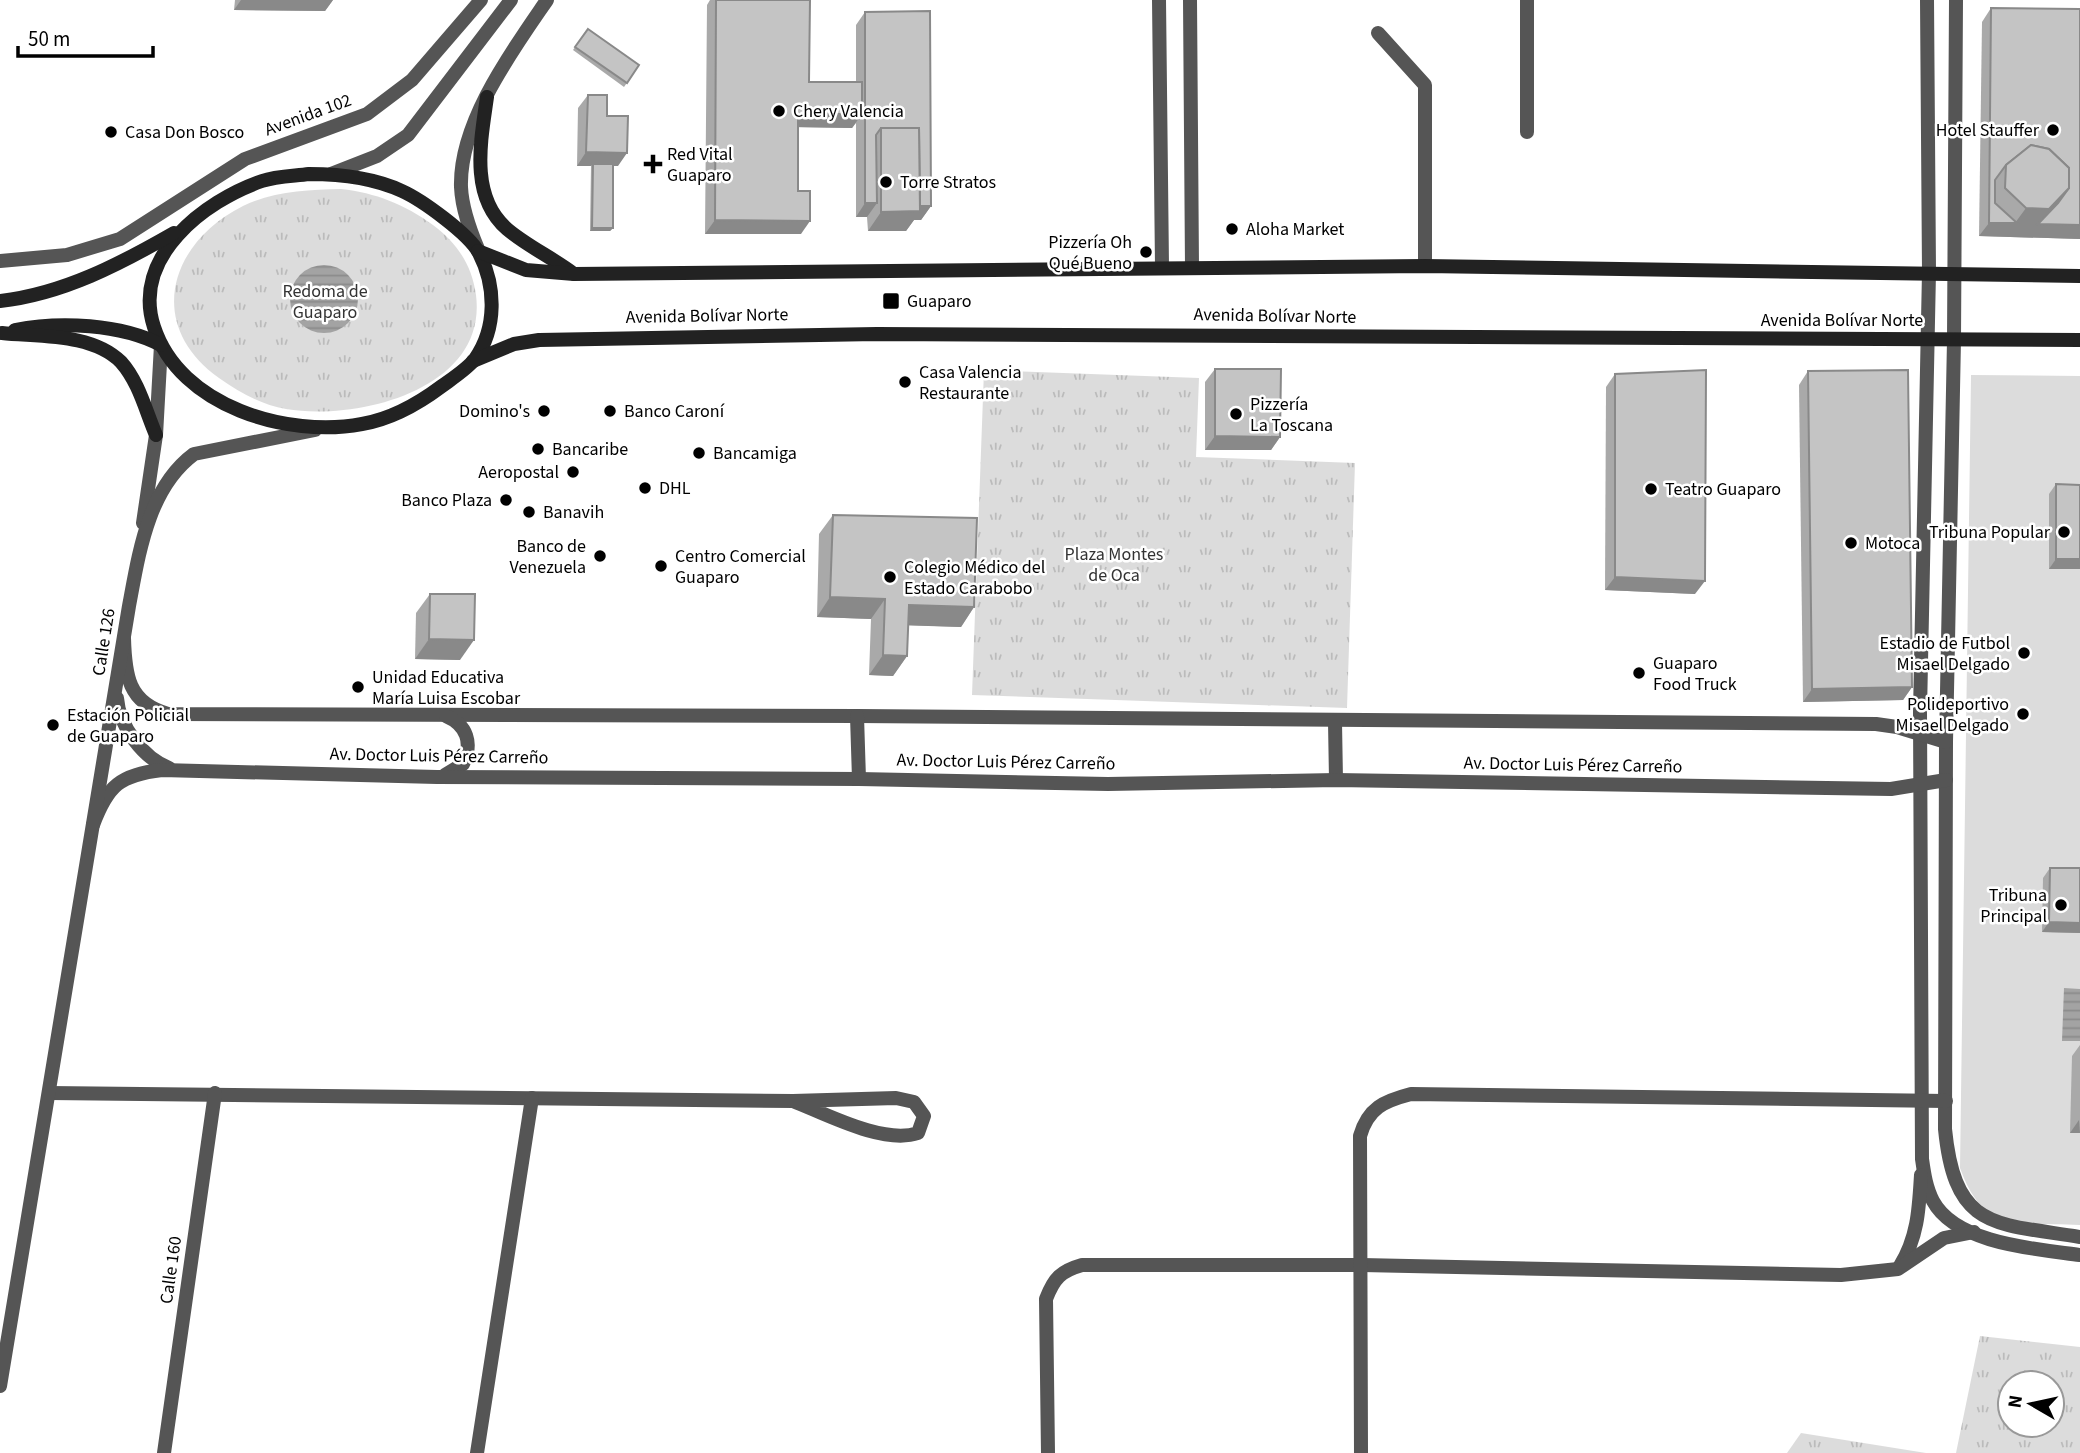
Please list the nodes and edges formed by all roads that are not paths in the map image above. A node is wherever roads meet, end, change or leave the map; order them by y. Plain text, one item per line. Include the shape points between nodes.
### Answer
1 (481, 0) edge
2 (511, 0) edge
3 (547, 0) edge
4 (1159, 0) edge
5 (1190, 0) edge
6 (1527, 0) edge
7 (1927, 0) edge
8 (1956, 0) edge
9 (1378, 33) dead end
10 (488, 97) junction
11 (1527, 132) dead end
12 (331, 174) junction
13 (190, 223) junction
14 (478, 251) junction
15 (0, 261) edge
16 (1425, 266) junction
17 (1162, 267) junction
18 (1192, 268) junction
19 (1928, 272) junction
20 (1954, 272) junction
21 (574, 274) junction
22 (2080, 276) edge
23 (0, 301) edge
24 (1, 333) edge
25 (1927, 339) junction
26 (1954, 340) junction
27 (2080, 340) edge
28 (161, 345) junction
29 (473, 361) junction
30 (318, 429) junction
31 (156, 435) junction
32 (137, 562) junction
33 (124, 638) junction
34 (117, 686) junction
35 (445, 715) junction
36 (857, 716) junction
37 (1335, 722) junction
38 (1922, 733) junction
39 (1947, 742) junction
40 (174, 770) junction
41 (437, 777) junction
42 (859, 779) junction
43 (1336, 780) junction
44 (1946, 780) junction
45 (1920, 785) junction
46 (93, 825) junction
47 (49, 1093) junction
48 (215, 1093) junction
49 (532, 1098) junction
50 (1921, 1100) junction
51 (793, 1101) junction
52 (1946, 1101) junction
53 (1922, 1159) junction
54 (2002, 1224) junction
55 (1973, 1232) junction
56 (2080, 1237) edge
57 (2080, 1255) edge
58 (1362, 1265) junction
59 (1898, 1269) junction
60 (0, 1386) edge
61 (164, 1453) edge
62 (477, 1453) edge
63 (1048, 1453) edge
64 (1361, 1453) edge

1 - 15 street, Avenida 102 via 412,80 367,114 246,159 120,239 67,255
2 - 12 street via 408,135 377,156
3 - 10 street
4 - 17 street
5 - 18 street
6 - 11 street
7 - 19 street
8 - 20 street
9 - 16 street via 1424,85
10 - 14 street via 469,136 461,188
10 - 21 main road via 480,172 493,213 507,229
12 - 13 main road via 264,180 238,191
12 - 14 main road via 381,184 420,200
13 - 23 main road via 98,274
13 - 28 main road via 167,247 155,271 151,312
14 - 21 main road via 526,270
14 - 29 main road via 492,302 490,323
16 - 18 main road
16 - 19 main road
17 - 18 main road
17 - 21 main road
19 - 20 main road
19 - 25 street
20 - 22 main road
20 - 26 street
24 - 28 main road via 35,326 84,328 139,334
24 - 31 main road via 79,341 108,353 131,376
25 - 26 main road, Avenida Bolívar Norte
25 - 29 main road, Avenida Bolívar Norte via 694,335 538,341 514,344
25 - 38 street
26 - 27 main road, Avenida Bolívar Norte
26 - 39 street
28 - 30 main road via 194,381 234,408 286,426
28 - 31 street
29 - 30 main road via 404,410 365,424
30 - 32 street, Calle 126 via 194,454 162,490
31 - 32 street
32 - 33 street, Calle 126
33 - 34 street, Calle 126
33 - 35 street via 125,667 133,689 150,709 168,714
34 - 40 street via 117,702 138,743 158,763
34 - 46 street, Calle 126
35 - 36 street
35 - 41 street via 467,735 467,755 456,771
36 - 37 street
36 - 42 street
37 - 38 street via 1877,724
37 - 43 street
38 - 39 street
38 - 45 street
39 - 44 street
40 - 41 street, Av. Doctor Luis Pérez Carreño
40 - 46 street, Av. Doctor Luis Pérez Carreño via 121,779 102,800
41 - 42 street, Av. Doctor Luis Pérez Carreño
42 - 43 street, Av. Doctor Luis Pérez Carreño via 1108,784
43 - 45 street, Av. Doctor Luis Pérez Carreño via 1891,789
44 - 45 street, Av. Doctor Luis Pérez Carreño
44 - 52 street
45 - 50 street
46 - 47 street, Calle 126
47 - 48 street
47 - 60 street, Calle 126
48 - 49 street
48 - 61 street, Calle 160
49 - 51 street
49 - 62 street
50 - 52 street
50 - 53 street
50 - 58 street via 1411,1094 1389,1100 1364,1120 1360,1136
51 - 51 street via 895,1098 914,1102 924,1116 918,1133 905,1138
52 - 54 street via 1949,1166 1959,1189 1966,1203
53 - 55 street via 1938,1208
53 - 59 street via 1918,1217 1911,1248
54 - 55 street
54 - 56 street
55 - 57 street via 2014,1245
55 - 59 street via 1944,1238
58 - 59 street via 1841,1275
58 - 63 street via 1082,1265 1065,1270 1052,1281 1046,1299
58 - 64 street

